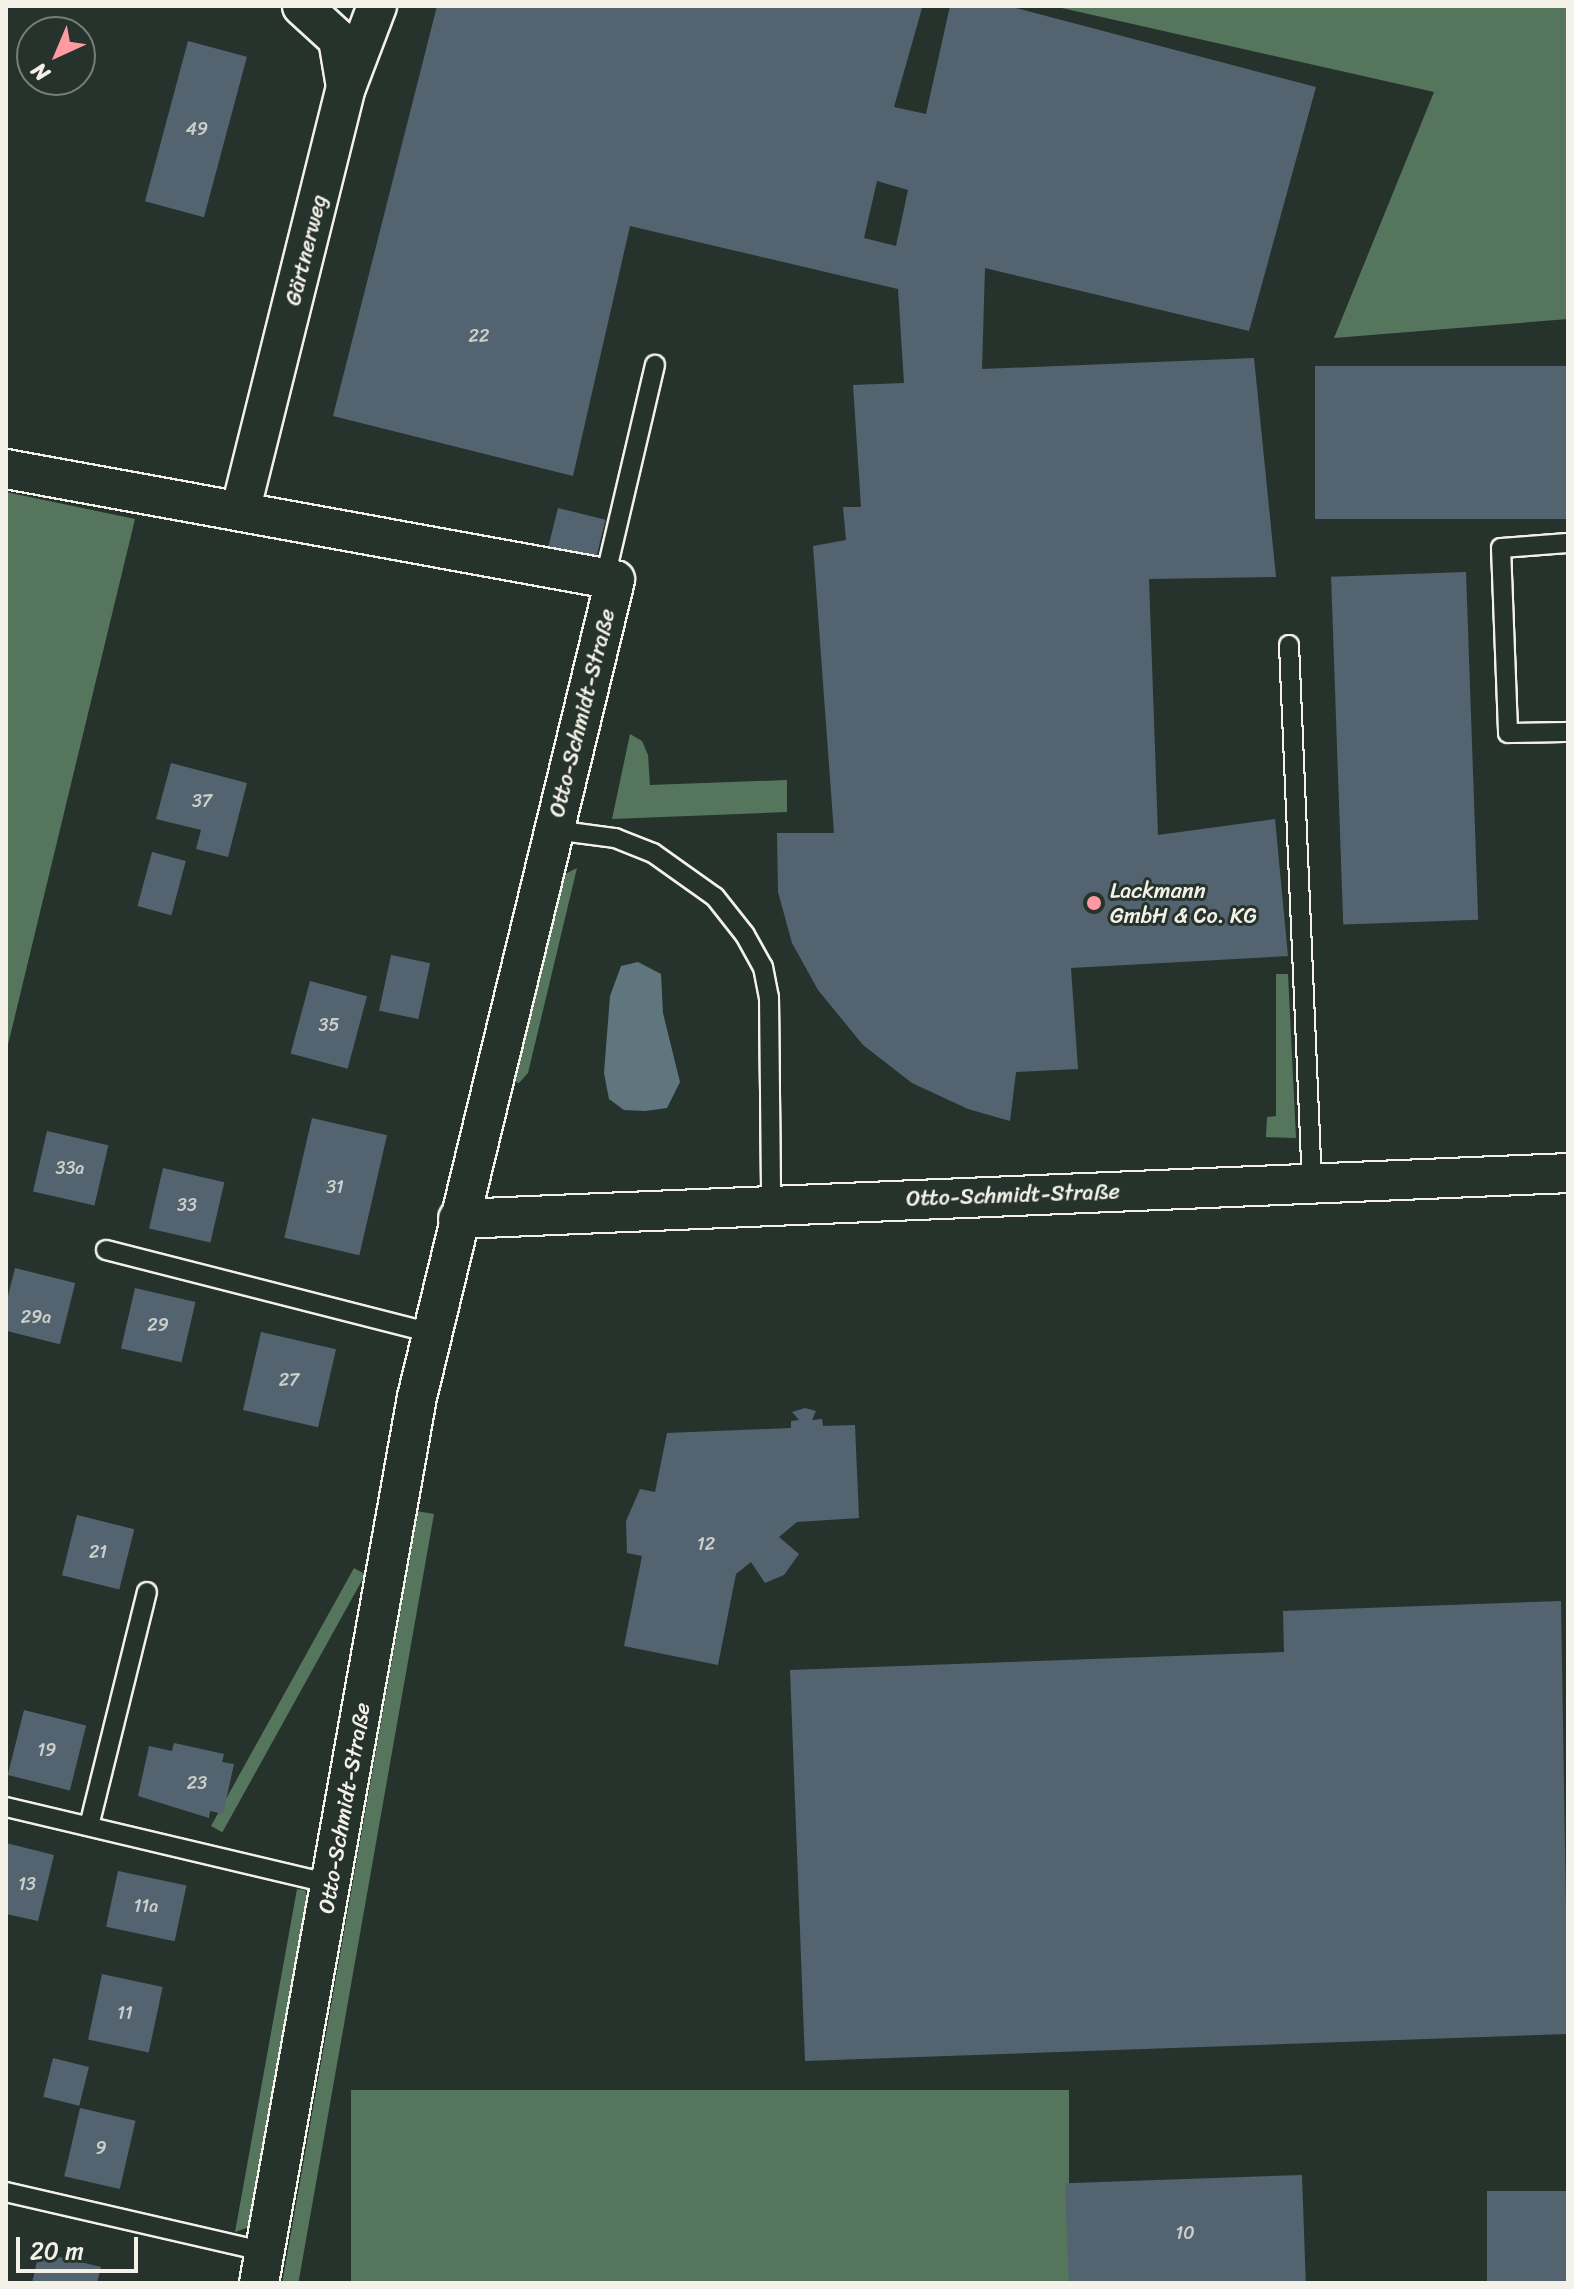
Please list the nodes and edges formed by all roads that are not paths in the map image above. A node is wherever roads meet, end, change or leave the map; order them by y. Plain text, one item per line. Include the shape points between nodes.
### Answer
1 (302, 6) edge
2 (377, 6) edge
3 (346, 87) junction
4 (655, 365) dead end
5 (6, 469) edge
6 (241, 508) junction
7 (1568, 543) edge
8 (610, 579) junction
9 (1289, 645) dead end
10 (1568, 732) edge
11 (554, 830) junction
12 (1568, 1173) edge
13 (1312, 1184) junction
14 (771, 1205) junction
15 (458, 1219) junction
16 (106, 1250) dead end
17 (432, 1333) junction
18 (147, 1592) dead end
19 (6, 1807) edge
20 (89, 1826) junction
21 (331, 1884) junction
22 (6, 2192) edge
23 (263, 2267) edge

1 - 3 street, Gärtnerweg via 338,39
2 - 3 street
3 - 6 street, Gärtnerweg
4 - 8 lane
5 - 6 street
6 - 8 street
7 - 10 lane via 1501,548 1508,733
8 - 11 street, Otto-Schmidt-Straße
9 - 13 lane
11 - 14 lane via 615,838 653,853 715,897 745,935 763,967 769,997
11 - 15 street, Otto-Schmidt-Straße
12 - 13 street, Otto-Schmidt-Straße
13 - 14 street, Otto-Schmidt-Straße
14 - 15 street, Otto-Schmidt-Straße
15 - 17 street, Otto-Schmidt-Straße
16 - 17 lane
17 - 21 street, Otto-Schmidt-Straße
18 - 20 lane
19 - 20 lane
20 - 21 lane
21 - 23 street, Otto-Schmidt-Straße
22 - 23 lane

